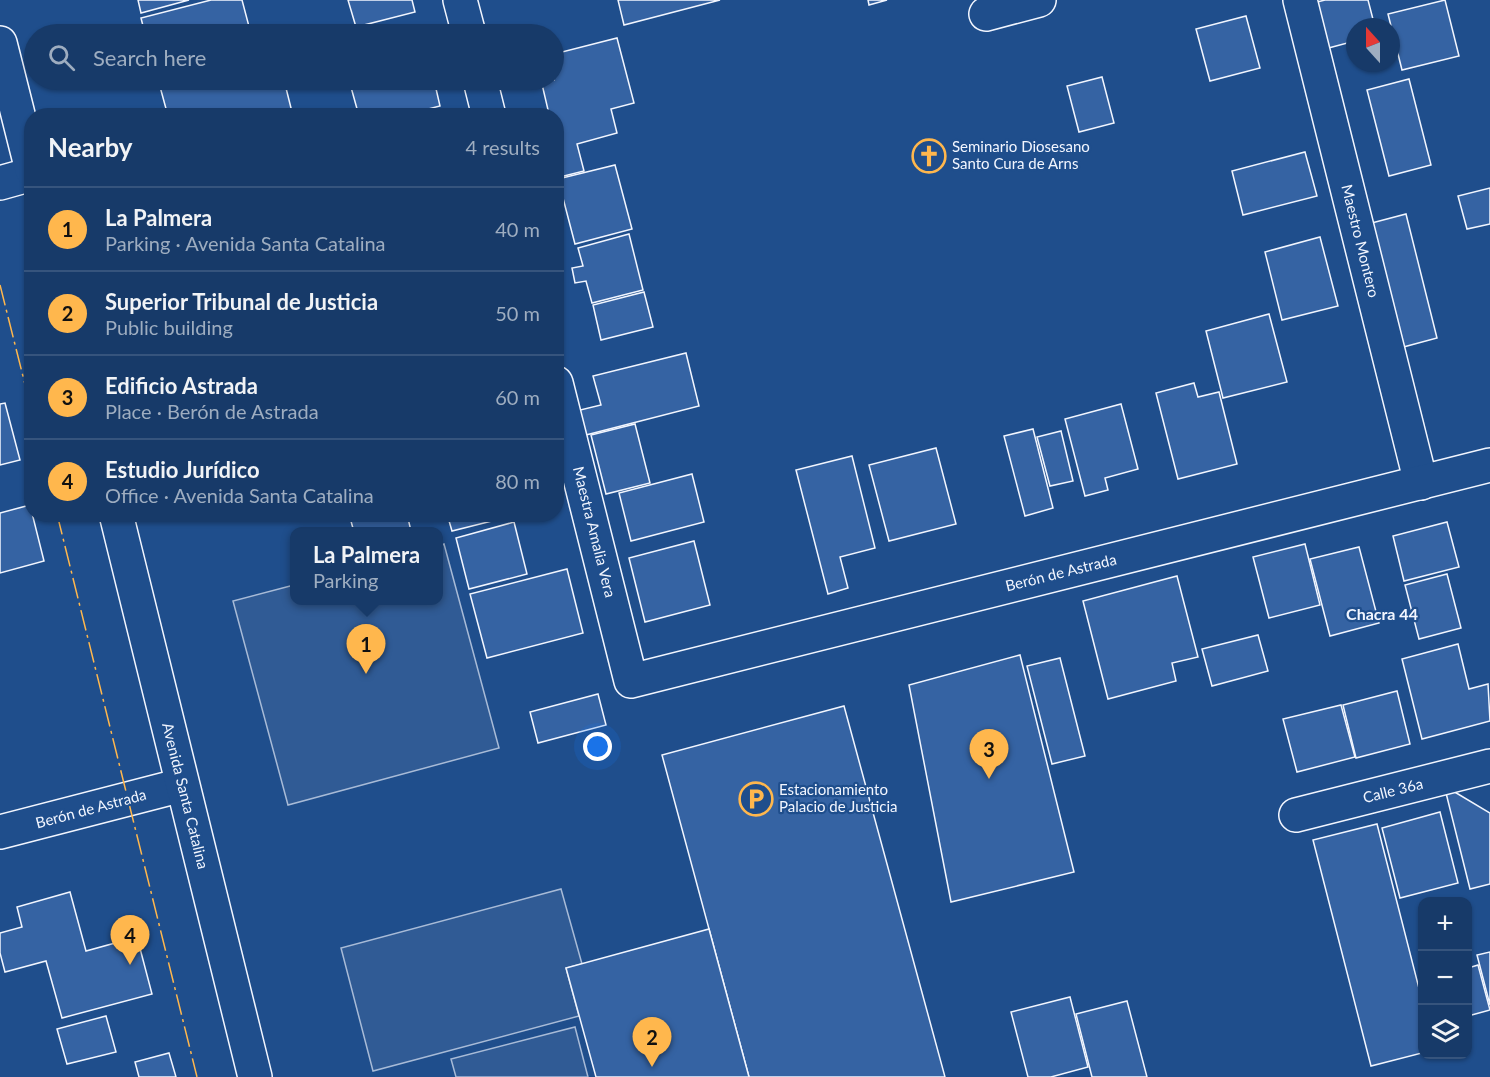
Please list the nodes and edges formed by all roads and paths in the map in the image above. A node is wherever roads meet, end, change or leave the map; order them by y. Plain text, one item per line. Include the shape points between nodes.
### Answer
1 (460, 0) edge
2 (1039, 0) edge
3 (1300, 0) edge
4 (986, 14) dead end
5 (466, 24) edge
6 (0, 43) edge
7 (482, 90) edge
8 (487, 108) edge
9 (24, 140) edge
10 (24, 175) edge
11 (0, 183) edge
12 (564, 415) edge
13 (1490, 465) edge
14 (1421, 483) junction
15 (118, 522) edge
16 (631, 681) joint
17 (1490, 766) edge
18 (182, 785) junction
19 (1296, 815) dead end
20 (0, 832) edge
21 (255, 1077) edge

1 - 5 street
2 - 4 street
3 - 14 street, Maestro Montero
6 - 9 street
7 - 8 street
10 - 11 street
12 - 16 street, Maestra Amalia Vera
13 - 14 street, Berón de Astrada
14 - 16 street, Berón de Astrada
15 - 18 street, Avenida Santa Catalina
17 - 19 street, Calle 36a
18 - 20 street, Berón de Astrada
18 - 21 street, Avenida Santa Catalina

